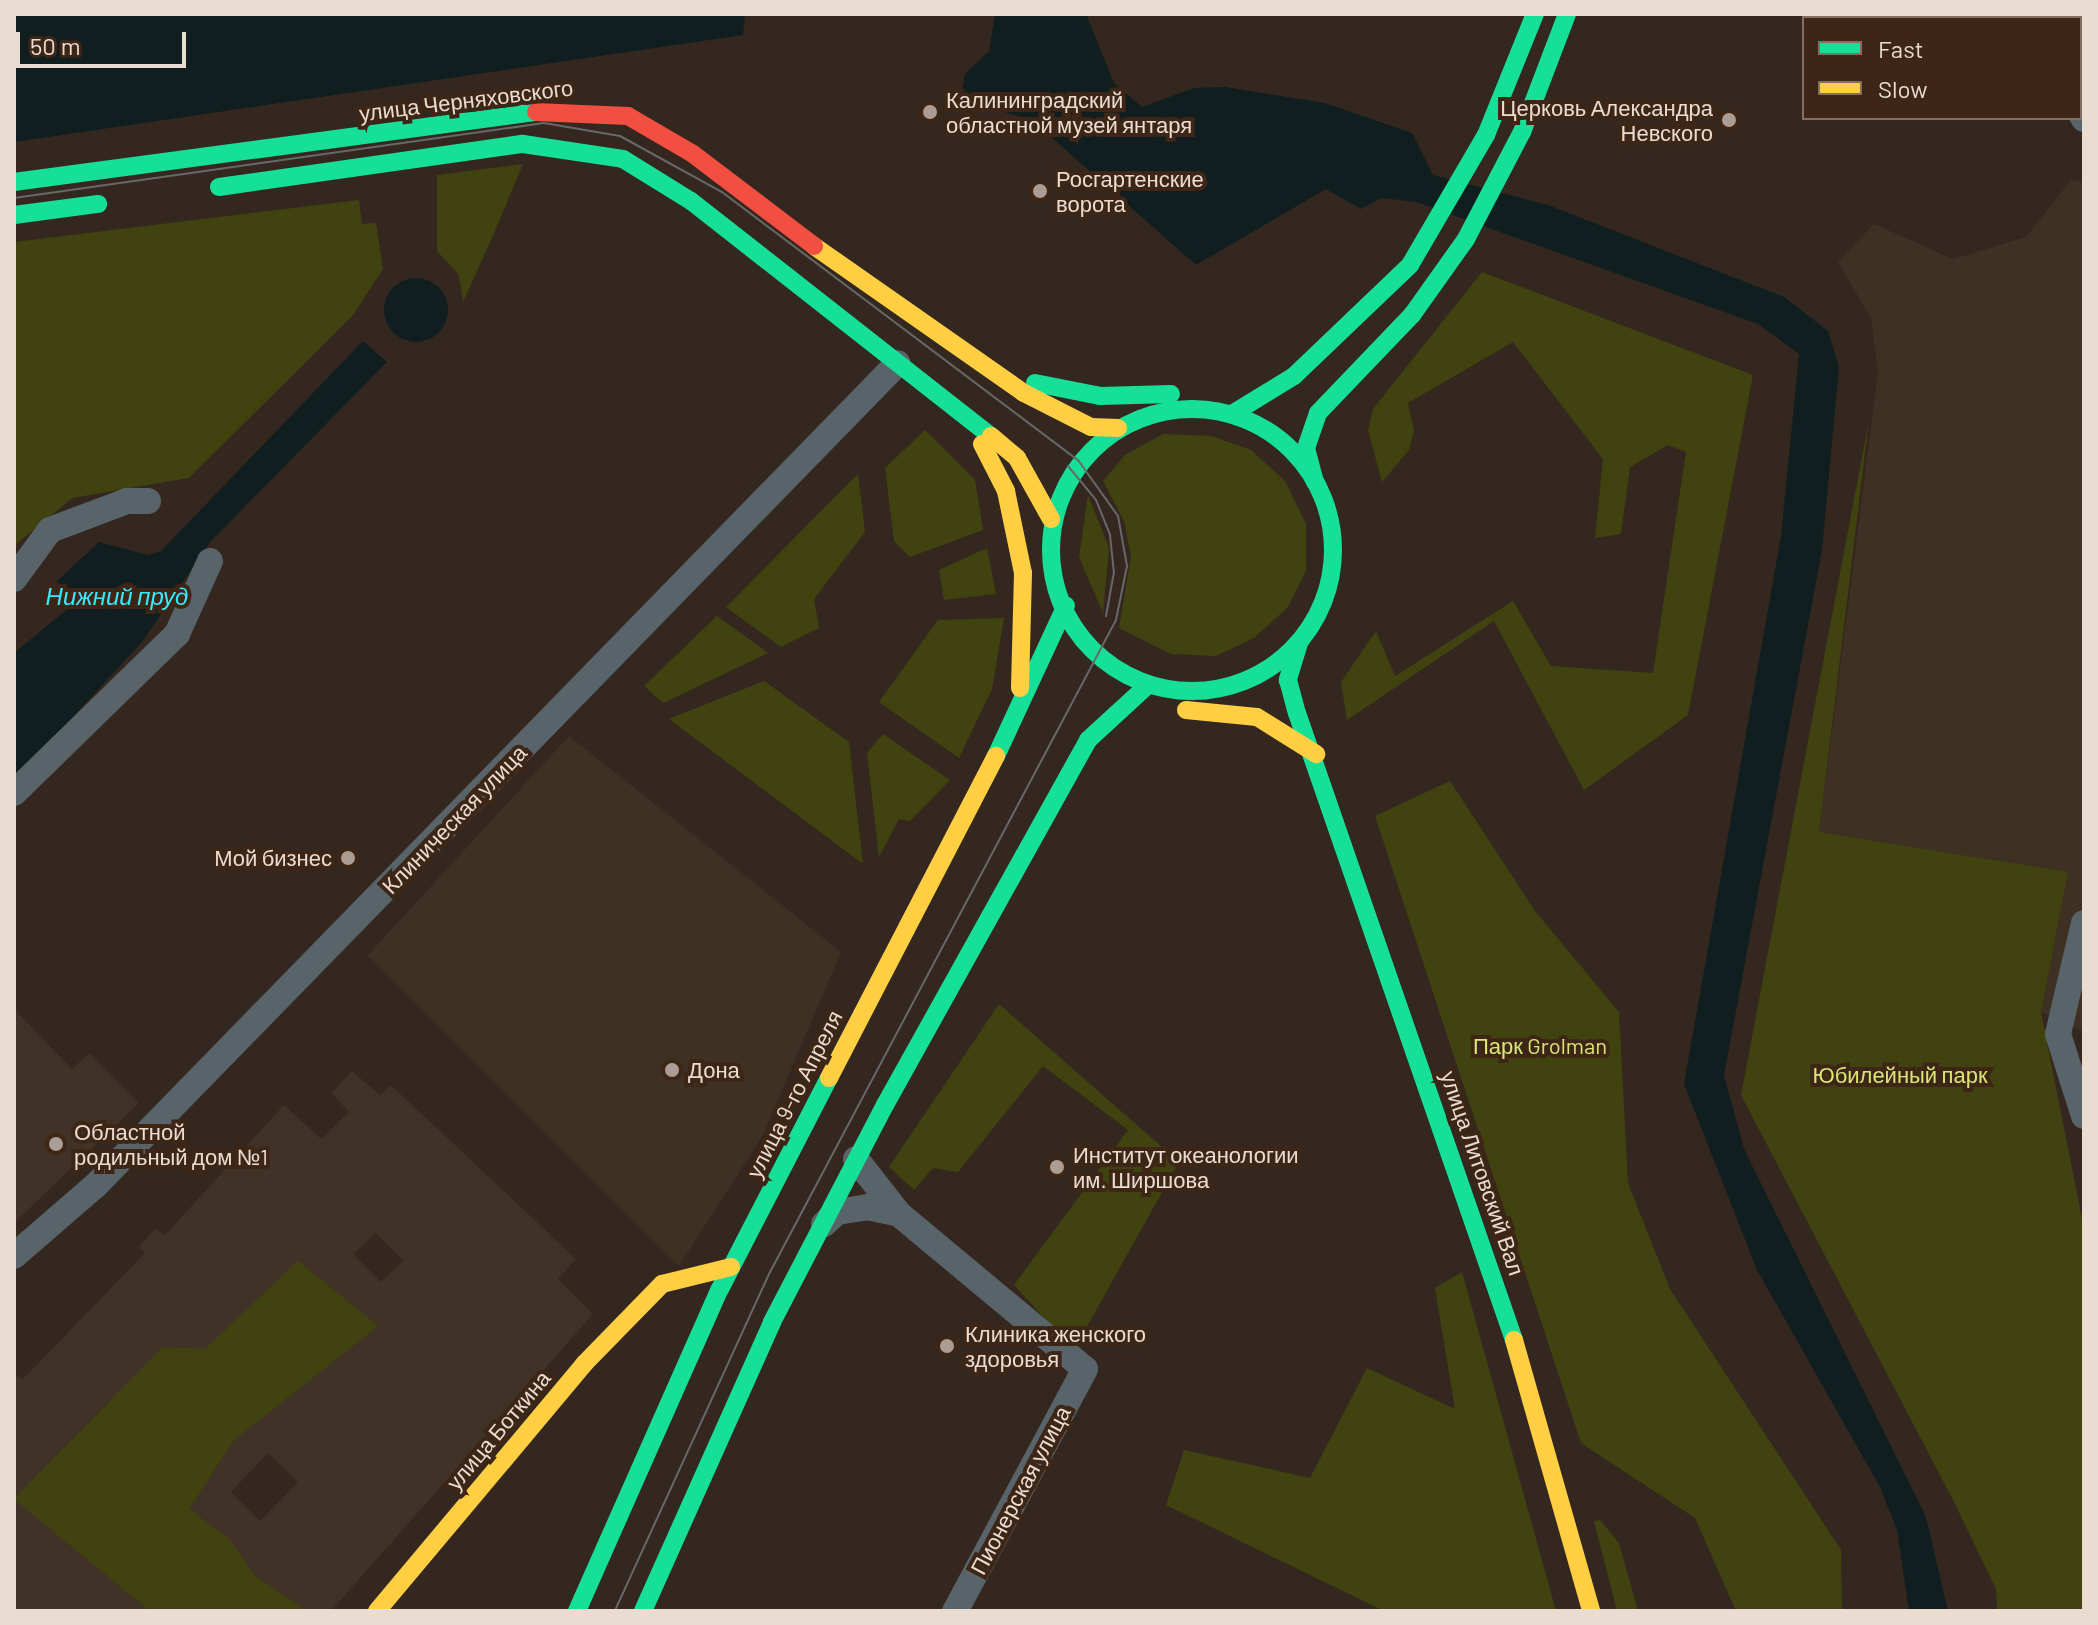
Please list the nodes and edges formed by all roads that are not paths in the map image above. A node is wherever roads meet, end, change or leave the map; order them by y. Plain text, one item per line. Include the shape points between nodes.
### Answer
1 (1535, 14) edge
2 (1567, 14) edge
3 (14, 182) edge
4 (197, 190) dead end
5 (121, 200) dead end
6 (14, 215) edge
7 (1329, 340) junction
8 (970, 358) junction
9 (893, 369) junction
10 (1347, 379) junction
11 (1244, 382) dead end
12 (1218, 388) dead end
13 (952, 411) junction
14 (1232, 414) junction
15 (1118, 428) junction
16 (1315, 482) junction
17 (1343, 491) dead end
18 (148, 501) dead end
19 (1051, 519) junction
20 (210, 561) dead end
21 (14, 579) edge
22 (1066, 605) junction
23 (1299, 643) junction
24 (1312, 684) dead end
25 (1147, 686) junction
26 (1227, 688) junction
27 (1017, 705) junction
28 (1088, 740) junction
29 (1317, 755) junction
30 (14, 793) edge
31 (2084, 923) edge
32 (2084, 1116) edge
33 (856, 1159) junction
34 (899, 1214) junction
35 (819, 1229) junction
36 (14, 1256) edge
37 (731, 1267) junction
38 (662, 1284) junction
39 (694, 1342) junction
40 (377, 1611) edge
41 (577, 1611) edge
42 (643, 1611) edge
43 (955, 1611) edge
44 (1591, 1611) edge

1 - 7 main road via 1471,165 1438,223 1386,293
2 - 10 main road via 1501,178 1466,239 1412,315
3 - 8 main road, улица Черняховского via 539,112 628,116 776,212
4 - 9 main road via 523,144 587,149 636,165 691,201
5 - 6 main road
7 - 11 main road
7 - 14 main road via 1294,376
8 - 12 main road via 1029,382 1100,396
8 - 15 main road, улица Черняховского via 1056,411 1091,427
9 - 13 main road
9 - 36 street, Клиническая улица via 96,1185
10 - 16 main road via 1309,429 1306,448
10 - 17 main road via 1329,448
13 - 19 main road via 1017,458
13 - 27 main road via 998,468 1013,518 1027,625
14 - 15 main road via 1178,409
14 - 16 main road via 1277,439
15 - 19 main road via 1081,463
16 - 23 main road via 1333,563 1322,603
18 - 21 street via 127,501 50,530
19 - 22 main road
20 - 30 street via 177,634
22 - 25 main road via 1096,658
22 - 27 main road, улица 9-го Апреля via 1056,639
23 - 26 main road via 1276,665
23 - 29 main road, улица Литовский Вал via 1288,680
24 - 29 main road
25 - 26 main road
25 - 28 main road via 1100,722
26 - 29 main road, улица Литовский Вал via 1263,704
27 - 37 main road, улица 9-го Апреля
28 - 29 main road via 1159,712 1257,717
28 - 33 main road
29 - 44 main road, улица Литовский Вал via 1530,1387
31 - 32 street via 2058,1034
33 - 34 street
33 - 35 main road
34 - 35 street via 867,1207 837,1212
34 - 43 street, Пионерская улица via 1085,1369
35 - 42 main road
37 - 38 main road
37 - 39 main road, улица 9-го Апреля
38 - 39 main road via 683,1304
38 - 40 main road, улица Боткина via 584,1364
39 - 41 main road, улица 9-го Апреля

